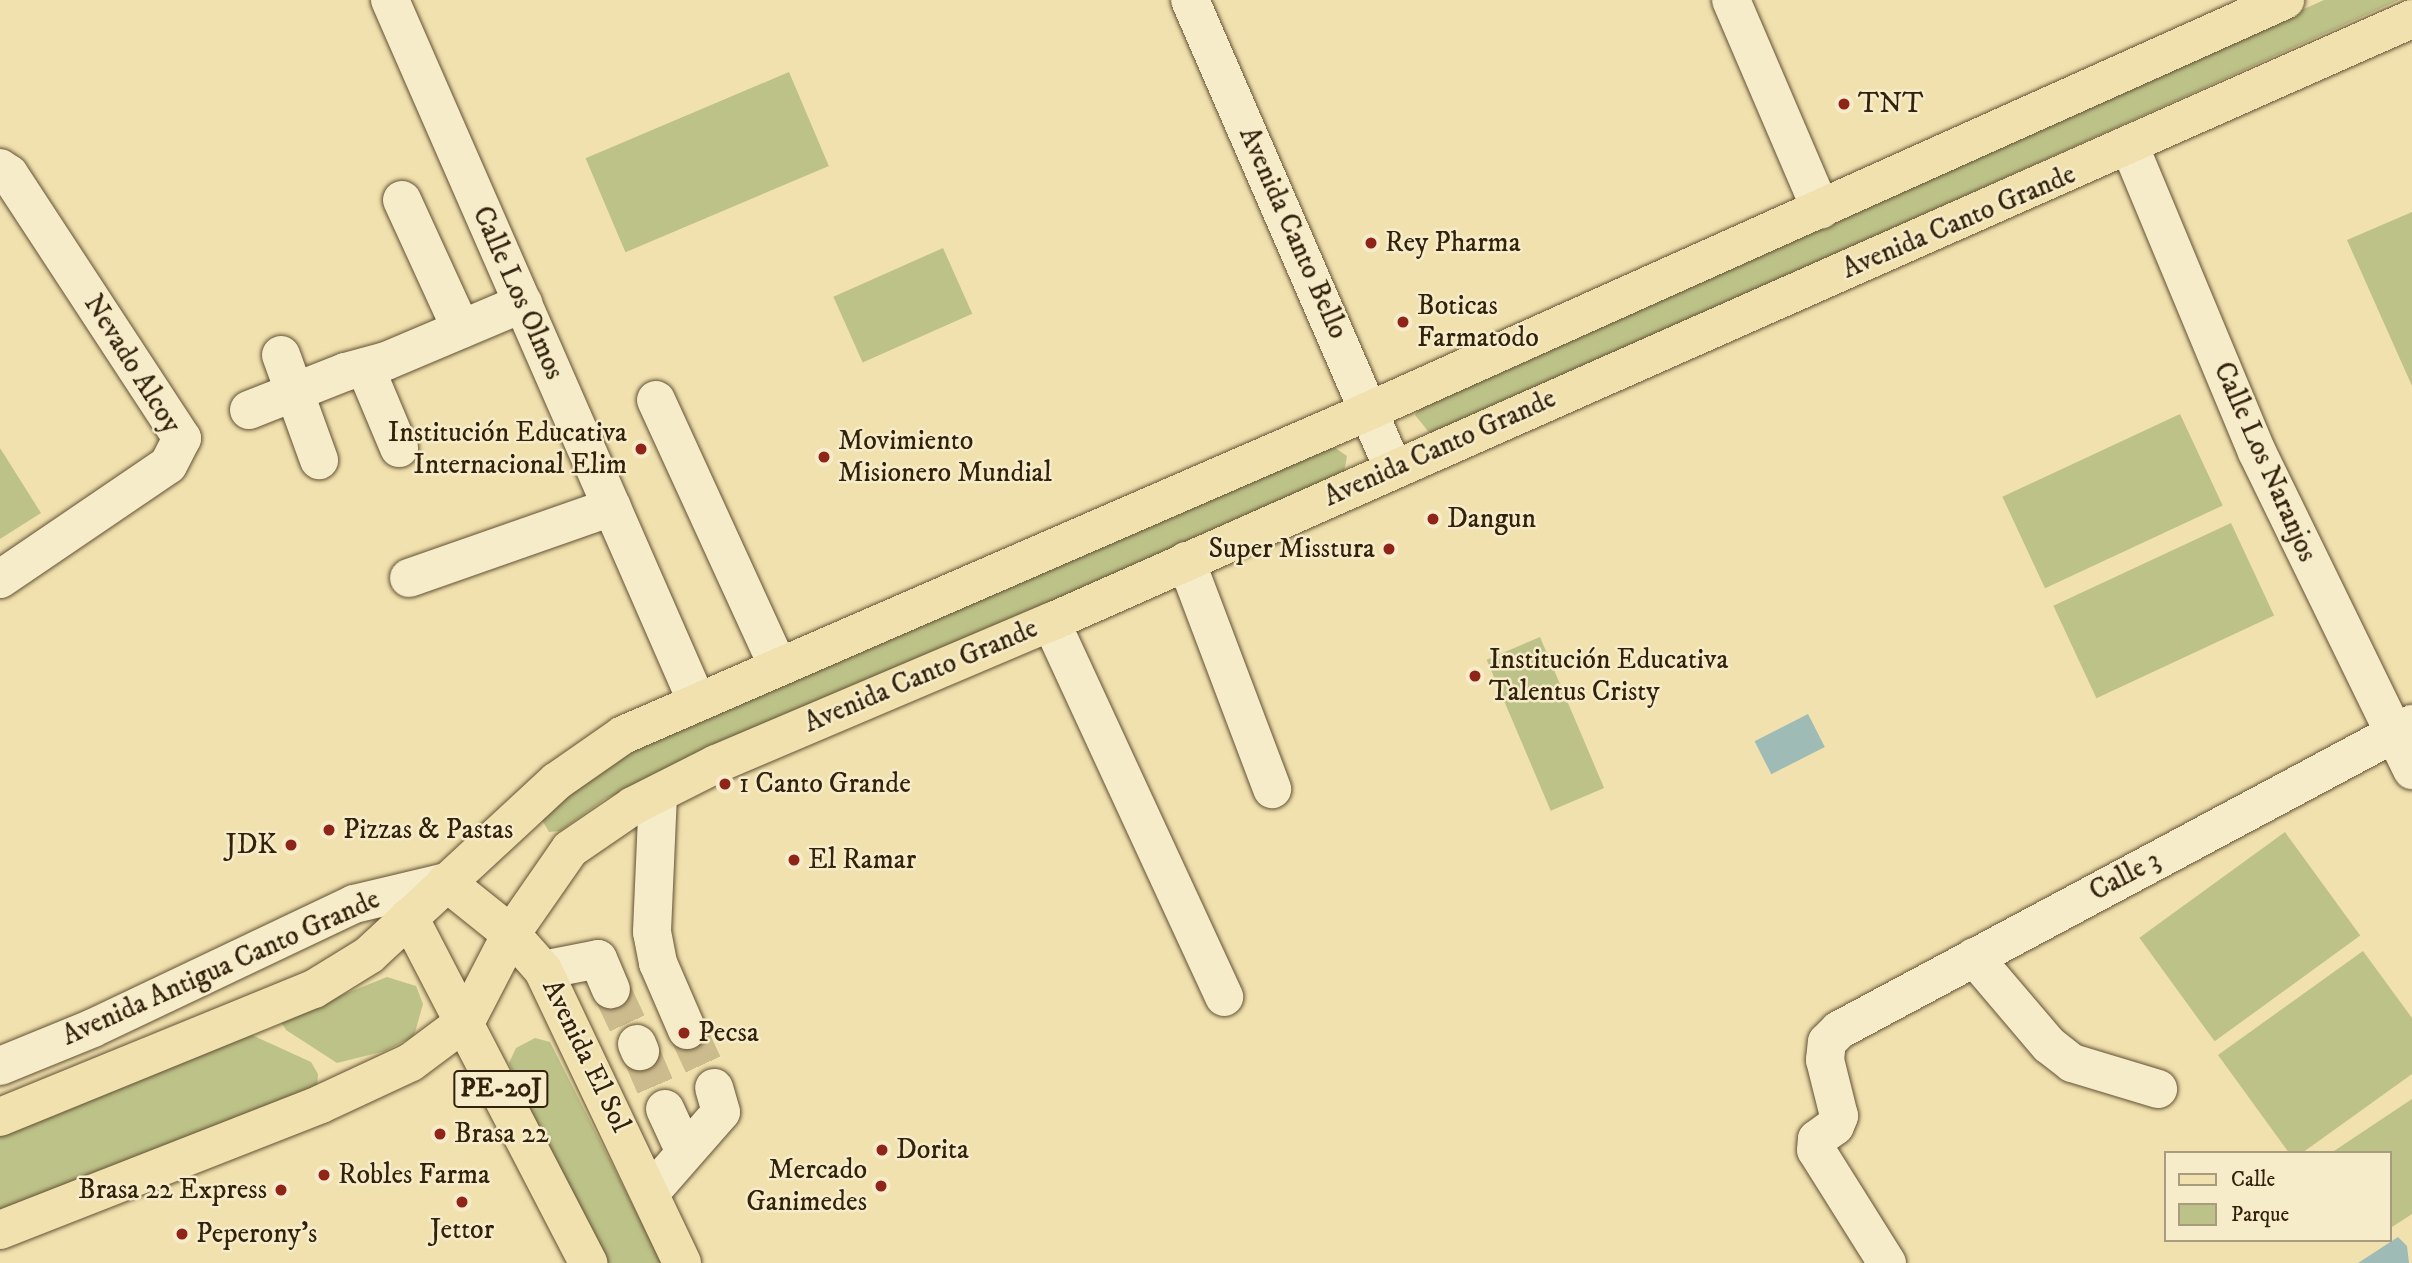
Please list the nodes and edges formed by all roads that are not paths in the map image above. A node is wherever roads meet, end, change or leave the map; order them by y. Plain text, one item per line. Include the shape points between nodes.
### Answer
1 (390, 0) edge
2 (1189, 0) edge
3 (1731, 0) edge
4 (2285, 0) edge
5 (2412, 19) edge
6 (2130, 147) junction
7 (0, 168) edge
8 (402, 200) dead end
9 (1821, 209) junction
10 (523, 303) junction
11 (461, 329) junction
12 (281, 355) dead end
13 (365, 367) junction
14 (294, 392) junction
15 (656, 400) dead end
16 (249, 410) dead end
17 (1371, 410) junction
18 (399, 448) dead end
19 (319, 460) dead end
20 (1393, 468) junction
21 (612, 507) junction
22 (1186, 561) junction
23 (409, 578) dead end
24 (0, 579) edge
25 (1051, 622) junction
26 (778, 667) junction
27 (697, 702) junction
28 (2401, 729) edge
29 (2412, 770) edge
30 (1272, 789) dead end
31 (658, 794) junction
32 (446, 882) junction
33 (409, 917) junction
34 (652, 932) junction
35 (511, 934) junction
36 (1974, 957) junction
37 (543, 970) junction
38 (1224, 997) dead end
39 (466, 1021) junction
40 (687, 1030) tunnel mouth
41 (0, 1066) edge
42 (713, 1088) tunnel mouth
43 (2158, 1089) dead end
44 (665, 1109) tunnel mouth
45 (0, 1116) edge
46 (685, 1152) junction
47 (651, 1192) junction
48 (0, 1230) edge
49 (588, 1263) edge
50 (682, 1263) edge
51 (1887, 1263) edge

1 - 10 street, Calle Los Olmos
2 - 17 street, Avenida Canto Bello
3 - 9 street
4 - 9 main road
5 - 6 main road, Avenida Canto Grande
6 - 20 main road, Avenida Canto Grande
6 - 28 street, Calle Los Naranjos via 2257,452
7 - 24 street, Nevado Alcoy via 9,174 181,438 168,465
8 - 11 street
9 - 17 main road
10 - 11 street
10 - 21 street, Calle Los Olmos
11 - 13 street
12 - 14 street
13 - 14 street
13 - 18 street
14 - 16 street
14 - 19 street
15 - 26 street
17 - 20 street, Avenida Canto Bello
17 - 26 main road
20 - 22 main road, Avenida Canto Grande
21 - 23 street
21 - 27 street, Calle Los Olmos
22 - 25 main road, Avenida Canto Grande
22 - 30 street
25 - 31 main road, Avenida Canto Grande via 737,753
25 - 38 street
26 - 27 main road
27 - 32 main road via 623,735 557,781
28 - 29 street, Calle Los Naranjos
28 - 36 street, Calle 3
31 - 34 street
31 - 35 main road, Avenida Canto Grande via 570,849
32 - 33 main road
32 - 35 main road, Avenida El Sol / PE-20J
32 - 41 street, Avenida Antigua Canto Grande via 354,904 93,1028
33 - 39 main road, PE-20J
33 - 45 main road via 369,955 314,989
34 - 37 street via 604,974
34 - 40 street via 658,963
35 - 37 main road, Avenida El Sol / PE-20J
35 - 39 main road, Avenida Canto Grande
36 - 43 street via 2049,1045 2072,1063
36 - 51 street, Calle 3 via 1839,1030 1827,1042 1825,1060 1839,1116 1835,1126 1817,1139 1816,1150
37 - 47 main road, Avenida El Sol / PE-20J
39 - 48 main road via 411,1062 360,1088
39 - 49 main road, PE-20J
42 - 46 street via 721,1112
44 - 46 street
46 - 47 street
47 - 50 main road, Avenida El Sol / PE-20J

